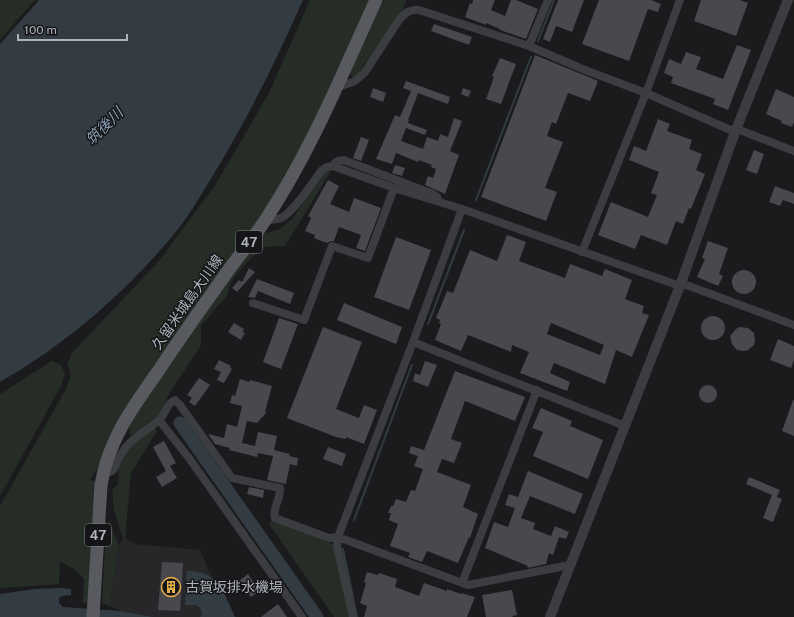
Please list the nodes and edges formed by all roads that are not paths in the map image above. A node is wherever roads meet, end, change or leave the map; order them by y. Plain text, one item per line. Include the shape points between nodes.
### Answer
1 (376, 0) edge
2 (548, 0) edge
3 (680, 0) edge
4 (788, 0) edge
5 (529, 46) junction
6 (336, 88) junction
7 (646, 92) junction
8 (736, 131) junction
9 (794, 150) edge
10 (333, 166) junction
11 (394, 188) junction
12 (439, 202) junction
13 (462, 209) junction
14 (266, 220) junction
15 (582, 252) junction
16 (680, 284) junction
17 (253, 303) dead end
18 (794, 325) edge
19 (413, 342) junction
20 (537, 390) junction
21 (159, 420) junction
22 (625, 426) junction
23 (103, 472) junction
24 (338, 537) junction
25 (570, 565) junction
26 (462, 583) junction
27 (551, 614) edge
28 (93, 617) edge
29 (302, 617) edge
30 (352, 617) edge

1 - 6 main road, 久留米城島大川線 / 47
2 - 5 street
3 - 7 street
4 - 8 street
5 - 6 street via 419,10 412,10 406,12 399,20 365,72 356,81
5 - 7 street
6 - 14 main road, 久留米城島大川線 / 47 via 303,156
7 - 8 street
7 - 15 street
8 - 9 street
8 - 16 street
10 - 11 street
10 - 12 street via 338,160 344,160 433,194
10 - 14 street via 322,170 292,210 283,217
11 - 12 street
11 - 17 street via 368,258 332,246 304,320
12 - 13 street
13 - 15 street
13 - 19 street
14 - 23 main road, 久留米城島大川線 / 47 via 184,332 129,414 111,447
15 - 16 street
16 - 18 street
16 - 22 street
19 - 20 street
19 - 24 street
20 - 22 street
20 - 26 street
21 - 23 street via 127,446 110,473
21 - 24 street via 175,400 232,478 280,488 275,518 328,538
21 - 29 street via 190,458
22 - 25 street
23 - 28 main road, 久留米城島大川線 / 47
24 - 26 street
24 - 30 street via 337,546
25 - 26 street via 468,585
25 - 27 street

